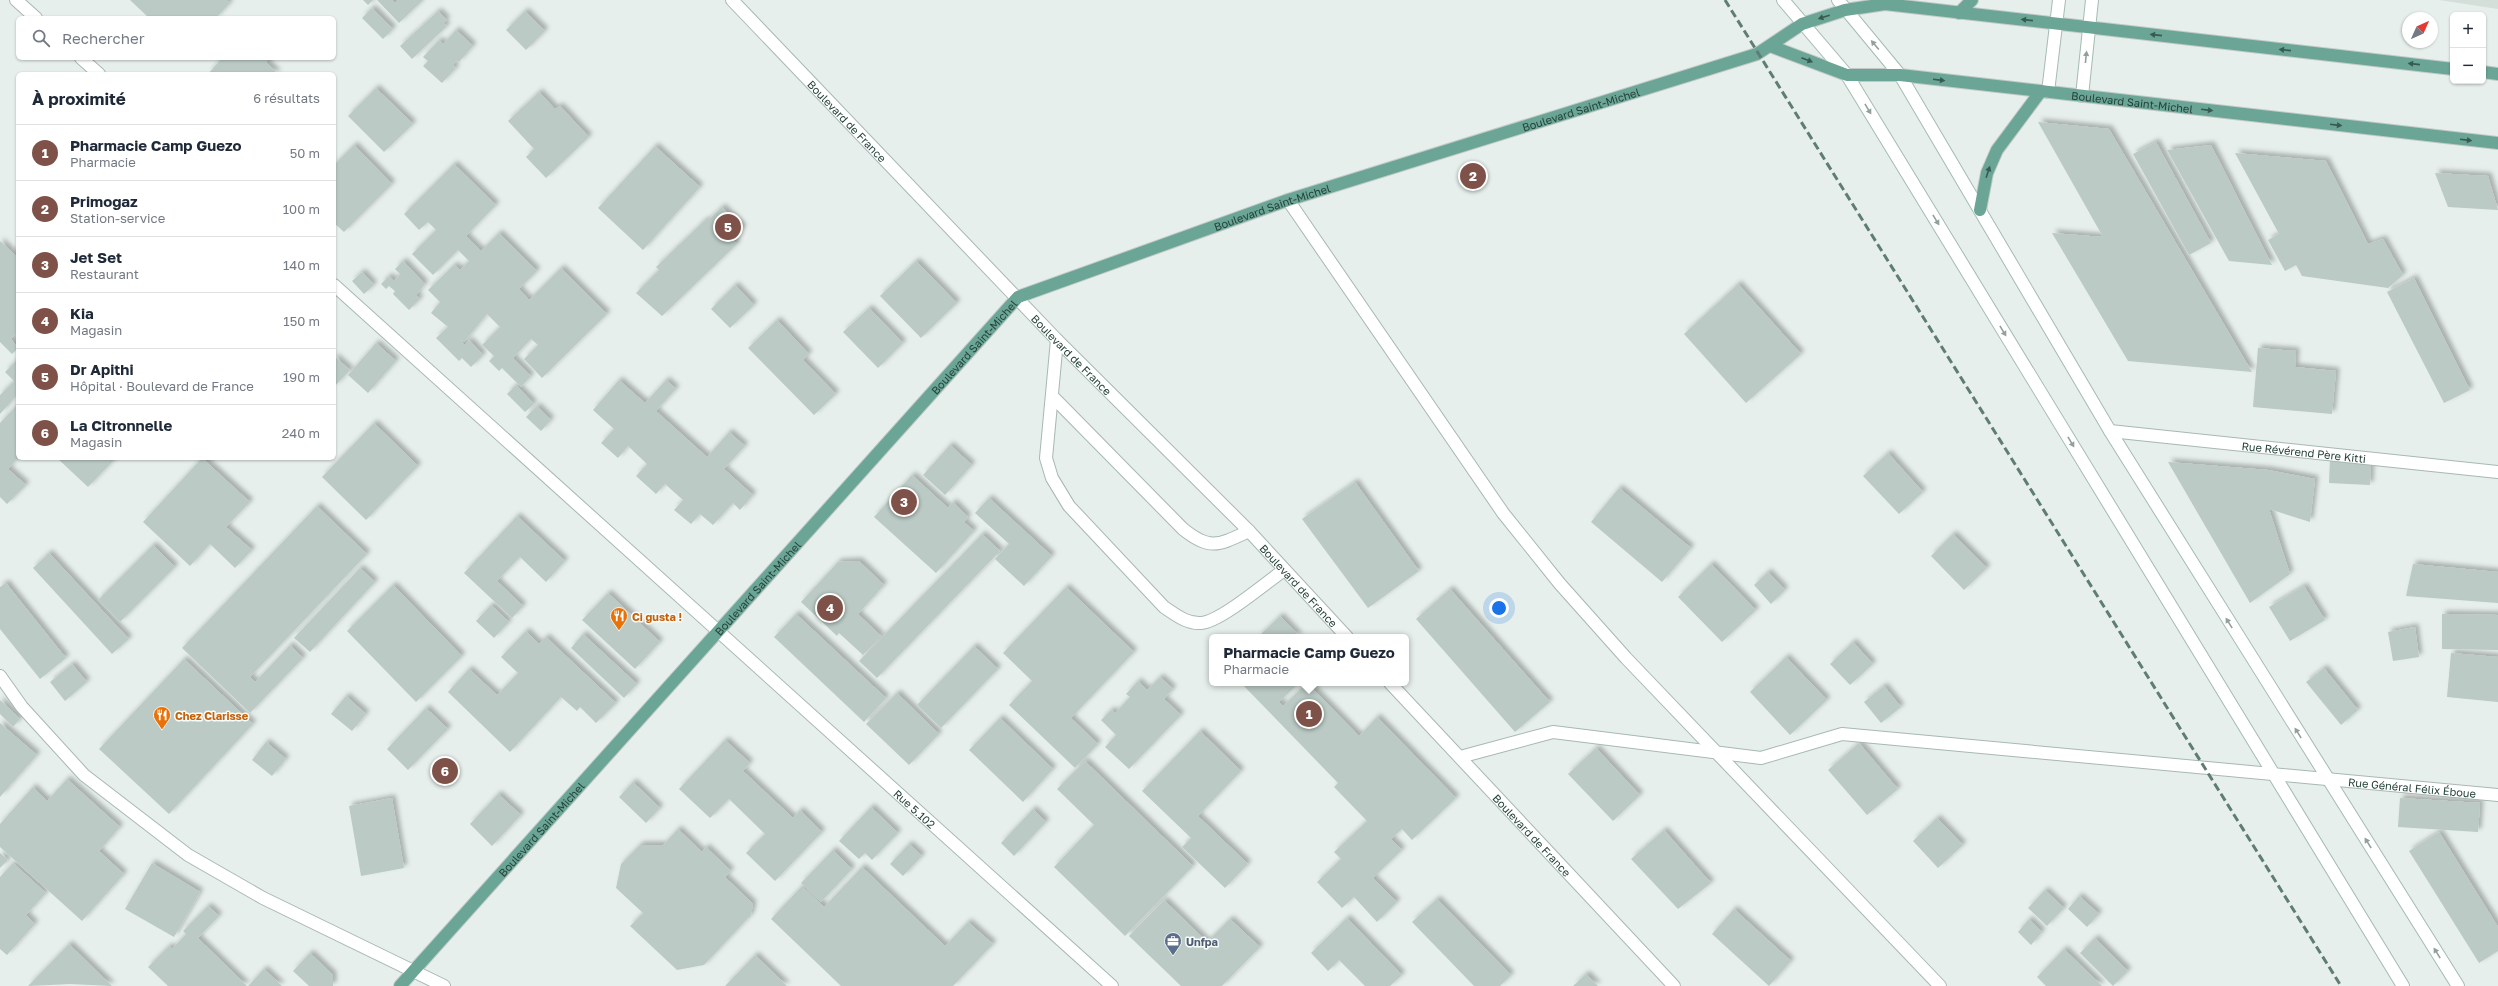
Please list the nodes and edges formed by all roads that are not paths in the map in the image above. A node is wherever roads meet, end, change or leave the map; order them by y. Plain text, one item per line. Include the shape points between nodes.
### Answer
1 (16, 0) edge
2 (732, 0) edge
3 (1783, 0) edge
4 (1838, 0) edge
5 (1972, 0) edge
6 (2059, 0) edge
7 (2092, 0) edge
8 (1845, 10) junction
9 (1959, 12) junction
10 (34, 16) edge
11 (2055, 23) junction
12 (1802, 24) junction
13 (2089, 28) junction
14 (1770, 46) junction
15 (83, 60) edge
16 (2450, 69) edge
17 (97, 72) edge
18 (2486, 72) edge
19 (2498, 74) edge
20 (1847, 75) junction
21 (1900, 75) junction
22 (2044, 92) junction
23 (2082, 96) junction
24 (2498, 143) edge
25 (1288, 200) junction
26 (1980, 210) junction
27 (336, 287) edge
28 (1018, 297) junction
29 (1058, 340) junction
30 (1052, 396) junction
31 (2110, 431) junction
32 (2498, 472) edge
33 (1249, 532) junction
34 (1284, 570) junction
35 (720, 630) junction
36 (1344, 634) edge
37 (0, 676) edge
38 (1393, 686) edge
39 (1460, 757) junction
40 (2326, 778) junction
41 (2498, 795) edge
42 (414, 970) junction
43 (400, 986) edge
44 (444, 986) edge
45 (1112, 986) edge
46 (1674, 986) edge
47 (1940, 986) edge
48 (2403, 986) edge
49 (2458, 986) edge

1 - 10 street
2 - 28 street, Boulevard de France
3 - 12 street
4 - 8 street
5 - 9 main road
6 - 11 street
7 - 13 street
8 - 9 main road, Boulevard Saint-Michel via 1885,4
8 -> 12 main road, Boulevard Saint-Michel
21 -> 8 street
11 -> 9 main road, Boulevard Saint-Michel
11 - 13 main road, Boulevard Saint-Michel
11 - 22 street
12 - 14 main road, Boulevard Saint-Michel
12 - 20 street
16 -> 13 main road, Boulevard Saint-Michel
23 -> 13 street
14 -> 20 main road, Boulevard Saint-Michel
14 - 25 main road, Boulevard Saint-Michel via 1749,56
15 - 17 street
18 - 19 main road
20 - 21 main road, Boulevard Saint-Michel
20 -> 48 street
21 -> 22 main road, Boulevard Saint-Michel
21 - 26 street
22 - 23 main road, Boulevard Saint-Michel
26 -> 22 main road via 1987,173 1997,150
23 -> 24 main road, Boulevard Saint-Michel
25 - 28 main road, Boulevard Saint-Michel
25 - 47 street via 1502,513 1560,584 1626,658
26 - 31 street
27 - 35 street, Rue 5.102
28 - 29 street, Boulevard de France
28 - 35 main road, Boulevard Saint-Michel
29 - 30 street
29 - 33 street, Boulevard de France
30 - 33 street via 1183,529 1197,540 1220,545
30 - 34 street via 1046,458 1052,478 1069,506 1164,607 1182,620 1201,623 1218,618
31 - 32 street, Rue Révérend Père Kitti
40 -> 31 street
33 - 34 street, Boulevard de France
34 - 36 street, Boulevard de France
35 - 42 main road, Boulevard Saint-Michel
35 - 45 street, Rue 5.102
37 - 42 street via 22,707 84,775 188,855 263,898
38 - 39 street, Boulevard de France
39 - 40 street, Rue Général Félix Éboue via 1553,732 1761,758 1842,734
39 - 46 street, Boulevard de France
40 - 41 street, Rue Général Félix Éboue
49 -> 40 street
42 - 43 main road, Boulevard Saint-Michel
42 - 44 street

